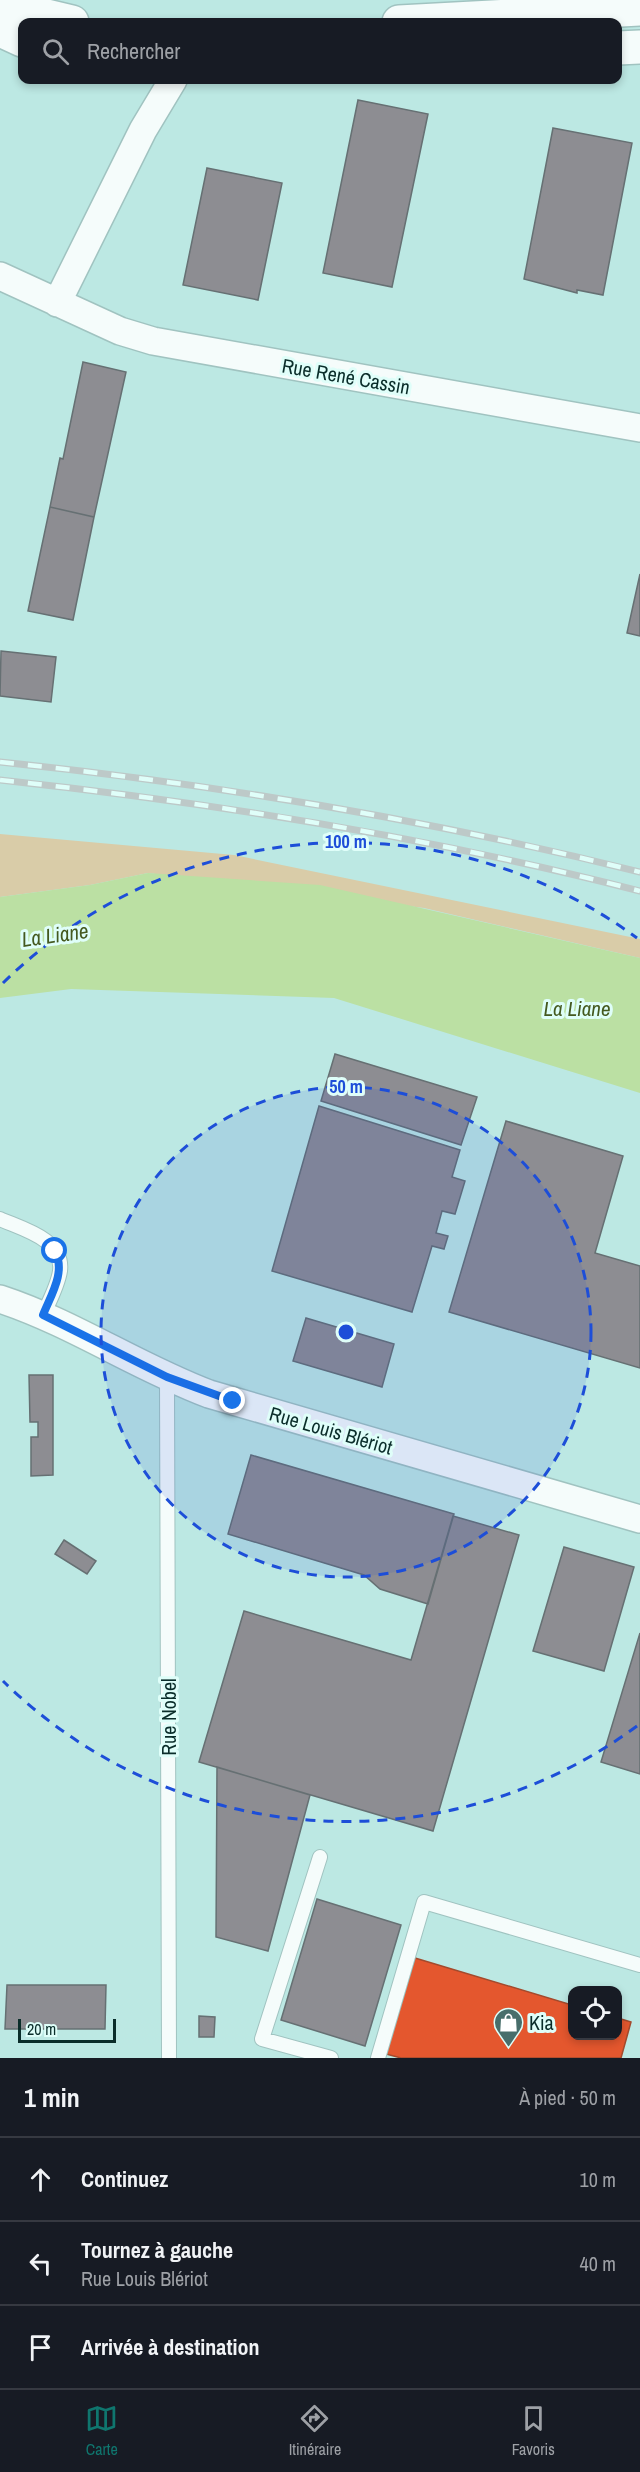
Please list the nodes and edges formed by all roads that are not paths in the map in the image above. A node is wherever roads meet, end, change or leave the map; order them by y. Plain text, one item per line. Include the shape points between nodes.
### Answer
1 (0, 5) edge
2 (640, 9) edge
3 (55, 18) edge
4 (473, 18) edge
5 (0, 30) edge
6 (18, 38) edge
7 (640, 47) edge
8 (622, 48) edge
9 (171, 84) edge
10 (0, 276) edge
11 (57, 303) junction
12 (640, 428) edge
13 (0, 1219) edge
14 (0, 1299) edge
15 (43, 1315) junction
16 (167, 1377) junction
17 (640, 1519) edge
18 (320, 1857) dead end
19 (640, 1965) edge
20 (284, 2052) edge
21 (169, 2058) edge
22 (330, 2058) edge
23 (378, 2058) edge

1 - 3 street
2 - 4 street
5 - 6 street
7 - 8 street
9 - 11 street via 143,130
10 - 11 street, Rue René Cassin
11 - 12 street, Rue René Cassin via 153,341
13 - 15 lane via 38,1235 59,1258 60,1273
14 - 15 street, Rue Louis Blériot
15 - 16 street, Rue Louis Blériot
16 - 17 street, Rue Louis Blériot via 233,1401
16 - 21 lane, Rue Nobel
18 - 20 lane via 262,2040
19 - 23 lane via 424,1902
20 - 22 lane

